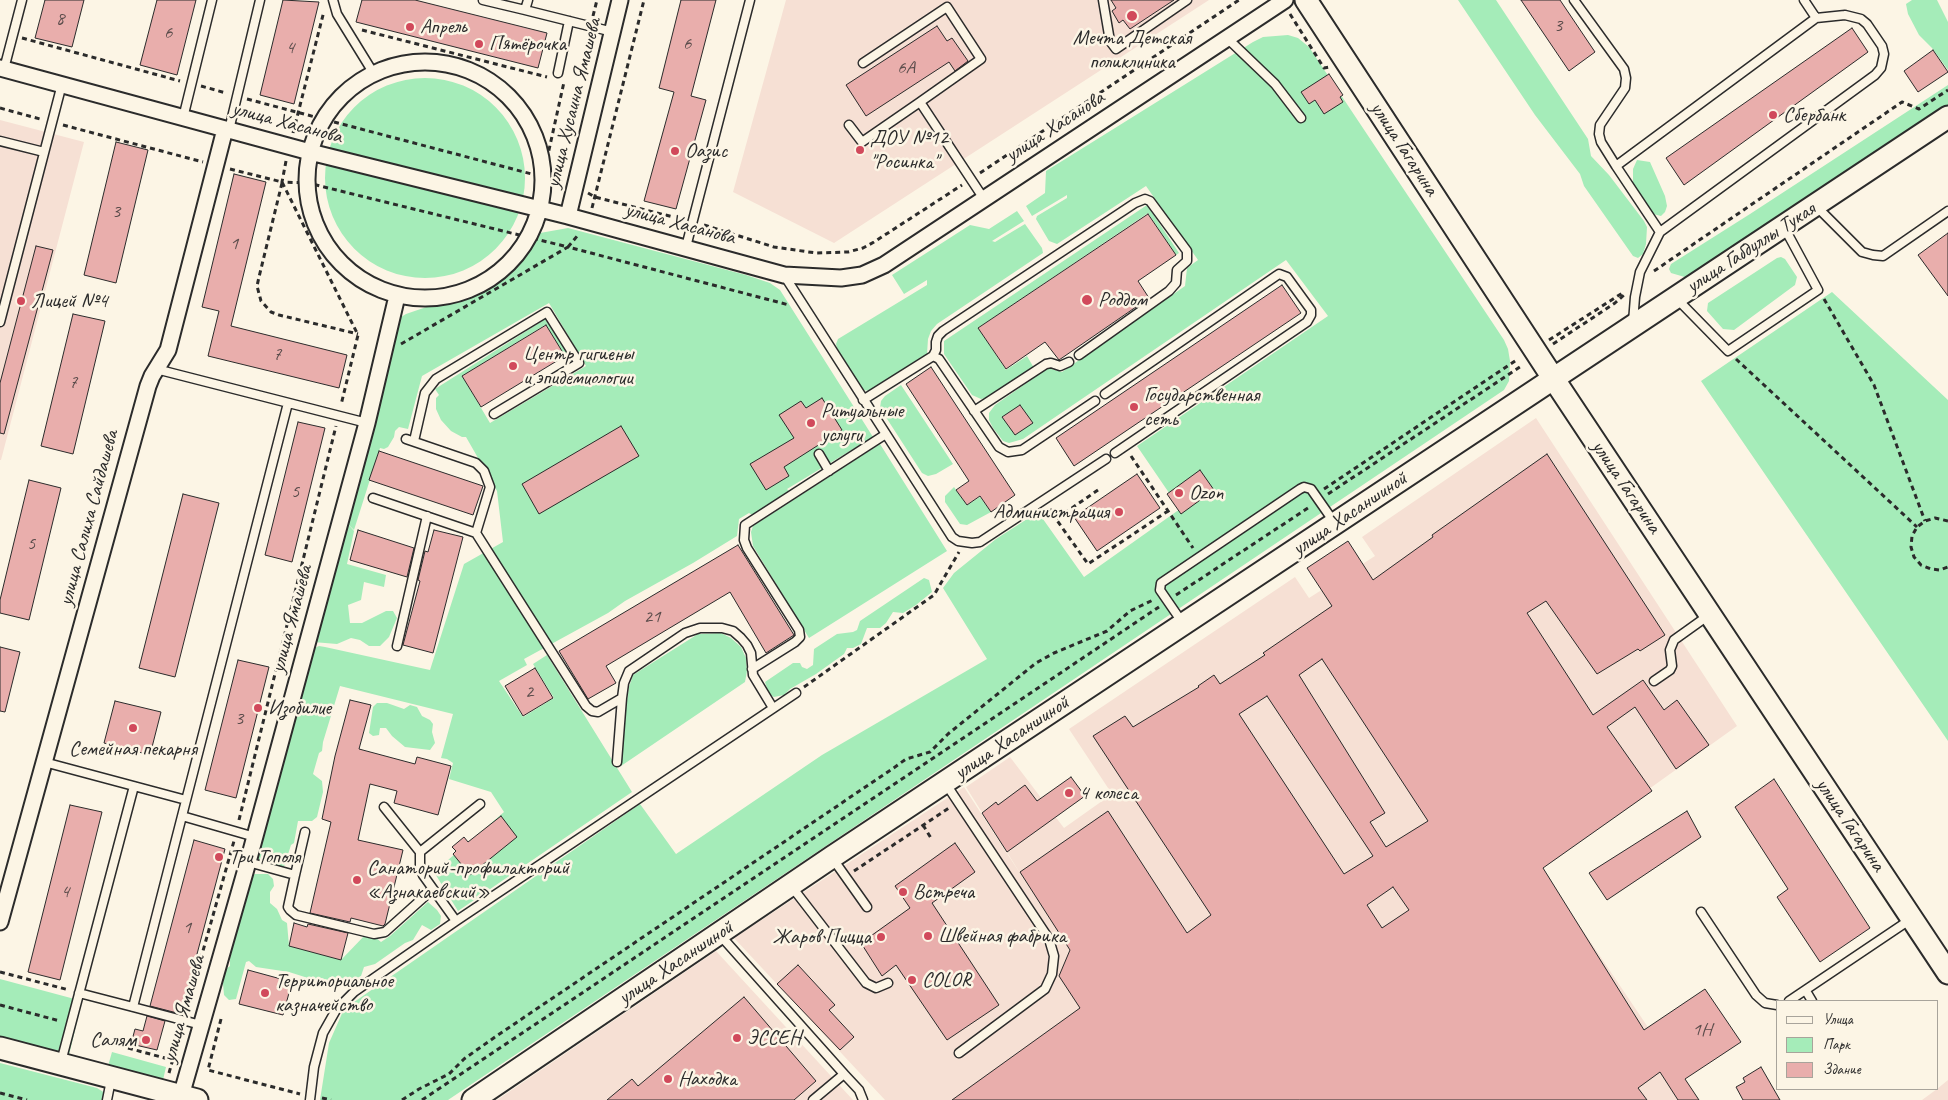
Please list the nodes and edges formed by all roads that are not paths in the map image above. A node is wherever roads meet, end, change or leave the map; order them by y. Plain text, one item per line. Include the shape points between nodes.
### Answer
1 (22, 0) edge
2 (212, 0) edge
3 (260, 0) edge
4 (333, 0) edge
5 (483, 0) edge
6 (528, 0) edge
7 (620, 0) edge
8 (750, 0) edge
9 (1103, 0) edge
10 (1187, 0) edge
11 (1285, 0) edge
12 (1306, 0) edge
13 (1574, 0) edge
14 (1804, 0) edge
15 (526, 10) junction
16 (1816, 18) junction
17 (569, 21) junction
18 (613, 32) junction
19 (1227, 38) junction
20 (864, 63) dead end
21 (2, 68) edge
22 (374, 74) junction
23 (556, 76) road end
24 (62, 84) junction
25 (920, 102) junction
26 (1948, 117) edge
27 (184, 118) junction
28 (1301, 118) dead end
29 (849, 125) dead end
30 (227, 129) junction
31 (0, 141) edge
32 (44, 152) junction
33 (310, 152) junction
34 (1616, 166) junction
35 (984, 199) junction
36 (1816, 206) junction
37 (540, 209) junction
38 (1948, 212) edge
39 (568, 216) junction
40 (1784, 227) junction
41 (1660, 232) junction
42 (686, 248) junction
43 (784, 275) junction
44 (397, 296) junction
45 (1676, 298) junction
46 (0, 322) edge
47 (1632, 327) junction
48 (1079, 355) dead end
49 (933, 356) junction
50 (1069, 362) dead end
51 (156, 368) junction
52 (1553, 378) junction
53 (1105, 394) dead end
54 (863, 400) junction
55 (1095, 401) dead end
56 (288, 402) junction
57 (974, 411) junction
58 (494, 414) dead end
59 (368, 423) junction
60 (886, 434) junction
61 (1115, 453) dead end
62 (819, 454) dead end
63 (1106, 458) dead end
64 (830, 470) junction
65 (373, 498) dead end
66 (428, 516) junction
67 (1335, 524) junction
68 (476, 533) junction
69 (1710, 614) junction
70 (1184, 625) junction
71 (397, 646) dead end
72 (752, 669) junction
73 (1654, 681) dead end
74 (796, 693) road end
75 (622, 698) junction
76 (773, 708) junction
77 (44, 762) junction
78 (617, 762) dead end
79 (945, 783) junction
80 (134, 786) junction
81 (186, 800) junction
82 (480, 804) dead end
83 (384, 807) dead end
84 (182, 816) junction
85 (305, 832) dead end
86 (255, 837) junction
87 (420, 852) junction
88 (832, 857) junction
89 (248, 862) junction
90 (295, 875) junction
91 (790, 886) junction
92 (433, 889) junction
93 (867, 906) dead end
94 (1701, 912) dead end
95 (1912, 918) junction
96 (456, 921) junction
97 (0, 922) edge
98 (719, 934) junction
99 (1948, 973) edge
100 (888, 983) dead end
101 (1806, 991) junction
102 (79, 993) junction
103 (1791, 1000) edge
104 (1811, 1000) edge
105 (1776, 1005) edge
106 (133, 1007) junction
107 (201, 1025) junction
108 (0, 1048) edge
109 (959, 1053) dead end
110 (60, 1064) junction
111 (844, 1074) junction
112 (112, 1078) junction
113 (182, 1092) edge
114 (314, 1099) edge
115 (107, 1100) edge
116 (473, 1100) edge
117 (813, 1100) edge
118 (863, 1100) edge

1 - 21 lane
2 - 27 lane
3 - 30 lane
4 - 22 lane via 334,9
5 - 15 lane
6 - 15 lane
7 - 18 street, улица Хусаина Ямашева
8 - 42 lane
9 - 10 lane via 1110,40 1116,49
11 - 19 street, улица Хасанова
12 - 52 street, улица Гагарина
13 - 34 lane via 1624,69 1625,88 1600,125 1599,134
14 - 16 lane
15 - 17 lane
16 - 34 lane
16 - 41 lane via 1846,16 1867,24 1882,46 1881,68
17 - 18 lane
17 - 23 lane
18 - 39 street, улица Хусаина Ямашева
19 - 28 lane via 1275,84
19 - 35 street, улица Хасанова
20 - 25 lane via 947,7 981,58
21 - 24 street, улица Хасанова
22 - 33 street via 356,83 336,101 322,120
22 - 37 street via 392,65 432,61 471,70 505,92 530,124 542,162
24 - 27 street, улица Хасанова
24 - 32 lane
25 - 29 lane via 862,142
25 - 35 lane
26 - 36 street, улица Габдуллы Тукая
27 - 30 street, улица Хасанова
30 - 33 street, улица Хасанова
30 - 51 street, улица Салиха Сайдашева via 168,350
31 - 32 lane
32 - 46 lane
33 - 37 street, улица Хасанова
33 - 44 street via 308,183 317,224 334,254 362,281
34 - 41 lane
35 - 43 street, улица Хасанова via 884,265 862,275 832,278
36 - 38 lane via 1862,252 1873,256 1883,256
36 - 40 street, улица Габдуллы Тукая
37 - 39 street, улица Хасанова
37 - 44 street via 528,238 505,268 472,289 435,298
39 - 42 street, улица Хасанова
40 - 45 street, улица Габдуллы Тукая
40 - 45 lane via 1818,290 1728,351
41 - 47 lane via 1640,272
42 - 43 street, улица Хасанова
43 - 54 lane
44 - 59 street, улица Ямашева
45 - 47 street, улица Габдуллы Тукая
47 - 52 street, улица Габдуллы Тукая
48 - 49 lane via 1169,291 1176,283 1177,270 1187,261 1187,251 1150,201 1135,202 943,331 938,336
49 - 54 lane
49 - 57 lane via 939,359
50 - 57 lane via 1060,366 1046,364
51 - 56 lane
51 - 77 street, улица Салиха Сайдашева via 145,394
52 - 67 street, улица Хасаншиной
52 - 69 street, улица Гагарина
53 - 61 lane via 1280,274 1290,280 1311,310 1307,322
54 - 60 lane
55 - 57 lane via 1022,450 1014,452 999,447
56 - 59 lane
56 - 81 lane
58 - 68 lane via 578,363 547,312 436,379 426,393 410,440 476,464 484,471 490,487
59 - 86 street, улица Ямашева
60 - 63 lane via 952,537 964,543 980,542
60 - 64 lane
62 - 64 lane
64 - 72 lane via 745,524 744,540 799,630 800,637
65 - 66 lane
66 - 68 lane
66 - 71 lane
67 - 70 street, улица Хасаншиной
67 - 70 lane via 1317,497 1308,488 1300,489 1161,583 1160,590
68 - 75 lane via 586,706 598,712
69 - 73 lane via 1674,640 1670,650 1672,666
69 - 95 street, улица Гагарина
70 - 79 street, улица Хасаншиной
72 - 75 lane via 748,645 733,631 700,628 685,633 629,671
72 - 76 lane
74 - 76 lane
75 - 78 lane
76 - 96 lane
77 - 80 lane
77 - 97 street, улица Салиха Сайдашева
79 - 88 street, улица Хасаншиной
79 - 109 lane via 1048,939 1054,956 1052,974 1045,989
80 - 81 lane
80 - 102 lane
81 - 84 lane
82 - 87 lane
83 - 87 lane
84 - 86 lane
84 - 106 lane
85 - 90 lane
86 - 89 street, улица Ямашева
87 - 92 lane via 421,871
88 - 91 street, улица Хасаншиной
88 - 93 lane
89 - 90 lane
89 - 107 street, улица Ямашева
90 - 92 lane via 288,902 292,913 374,934 386,932
91 - 98 street, улица Хасаншиной
91 - 100 lane via 866,982 876,988
92 - 96 lane
94 - 105 lane via 1756,994 1765,1003
95 - 99 street, улица Гагарина
95 - 101 lane
96 - 114 lane via 354,992 336,1010 321,1040 314,1067
98 - 111 lane
98 - 116 street, улица Хасаншиной
101 - 103 lane
101 - 104 lane
102 - 106 lane
102 - 110 lane
106 - 107 lane
107 - 113 street, улица Ямашева
108 - 110 street
110 - 112 street
111 - 117 lane
111 - 118 lane via 859,1090
112 - 113 street
112 - 115 lane

